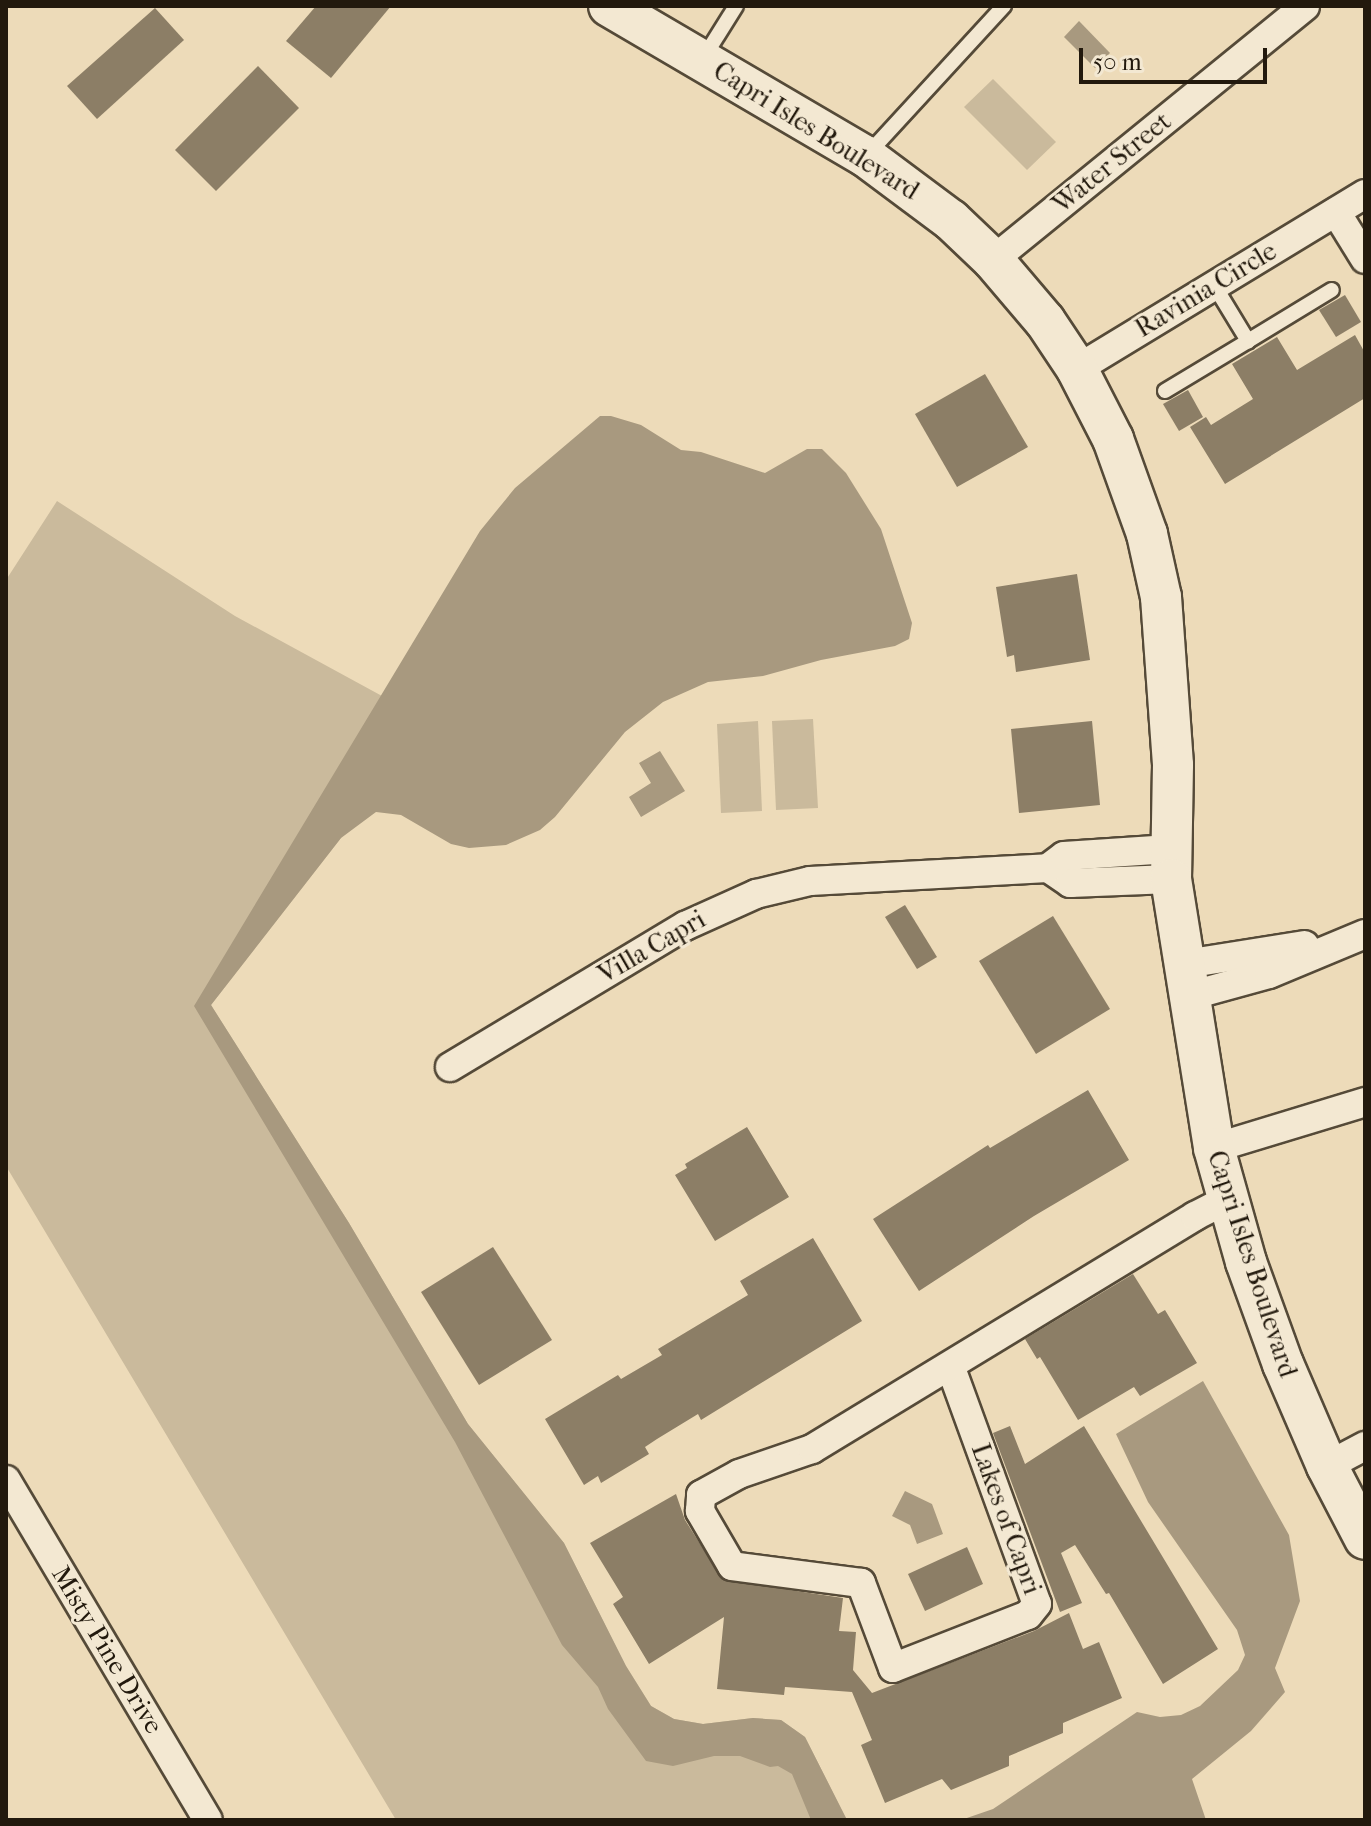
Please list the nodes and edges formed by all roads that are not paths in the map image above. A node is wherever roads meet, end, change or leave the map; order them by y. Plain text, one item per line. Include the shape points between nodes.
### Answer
1 (609, 6) edge
2 (736, 6) edge
3 (1004, 6) edge
4 (1305, 6) edge
5 (701, 60) junction
6 (865, 156) junction
7 (1365, 194) edge
8 (1336, 212) junction
9 (1365, 259) edge
10 (993, 260) junction
11 (1214, 285) junction
12 (1332, 290) dead end
13 (1248, 341) junction
14 (1077, 369) junction
15 (1165, 391) dead end
16 (1170, 864) junction
17 (1365, 934) edge
18 (1187, 980) junction
19 (450, 1067) dead end
20 (1365, 1102) edge
21 (1214, 1148) junction
22 (1227, 1200) junction
23 (951, 1368) junction
24 (1365, 1446) edge
25 (1327, 1466) junction
26 (6, 1480) edge
27 (1365, 1539) edge
28 (208, 1820) edge

1 - 5 street, Capri Isles Boulevard
2 - 5 lane, Capri Isles Boulevard
3 - 6 lane
4 - 10 street, Water Street
5 - 6 street, Capri Isles Boulevard
6 - 10 street, Capri Isles Boulevard via 930,202
7 - 8 street, Ravinia Circle
8 - 9 street
8 - 11 street, Ravinia Circle
10 - 14 street, Capri Isles Boulevard
11 - 13 lane
11 - 14 street, Ravinia Circle
12 - 13 lane
13 - 15 lane
14 - 16 street, Capri Isles Boulevard via 1128,477 1161,597 1173,765
16 - 18 street, Capri Isles Boulevard
16 - 19 street, Villa Capri via 1064,856 1048,868 787,885 721,908
17 - 18 street
18 - 21 street, Capri Isles Boulevard
20 - 21 street
21 - 22 street, Capri Isles Boulevard
22 - 23 street, Lakes of Capri
22 - 25 street, Capri Isles Boulevard via 1263,1312
23 - 23 street, Lakes of Capri via 812,1449 739,1474 698,1499 732,1566 861,1583 893,1668 1028,1615 1037,1604
24 - 25 street
25 - 27 street, Capri Isles Boulevard
26 - 28 street, Misty Pine Drive

